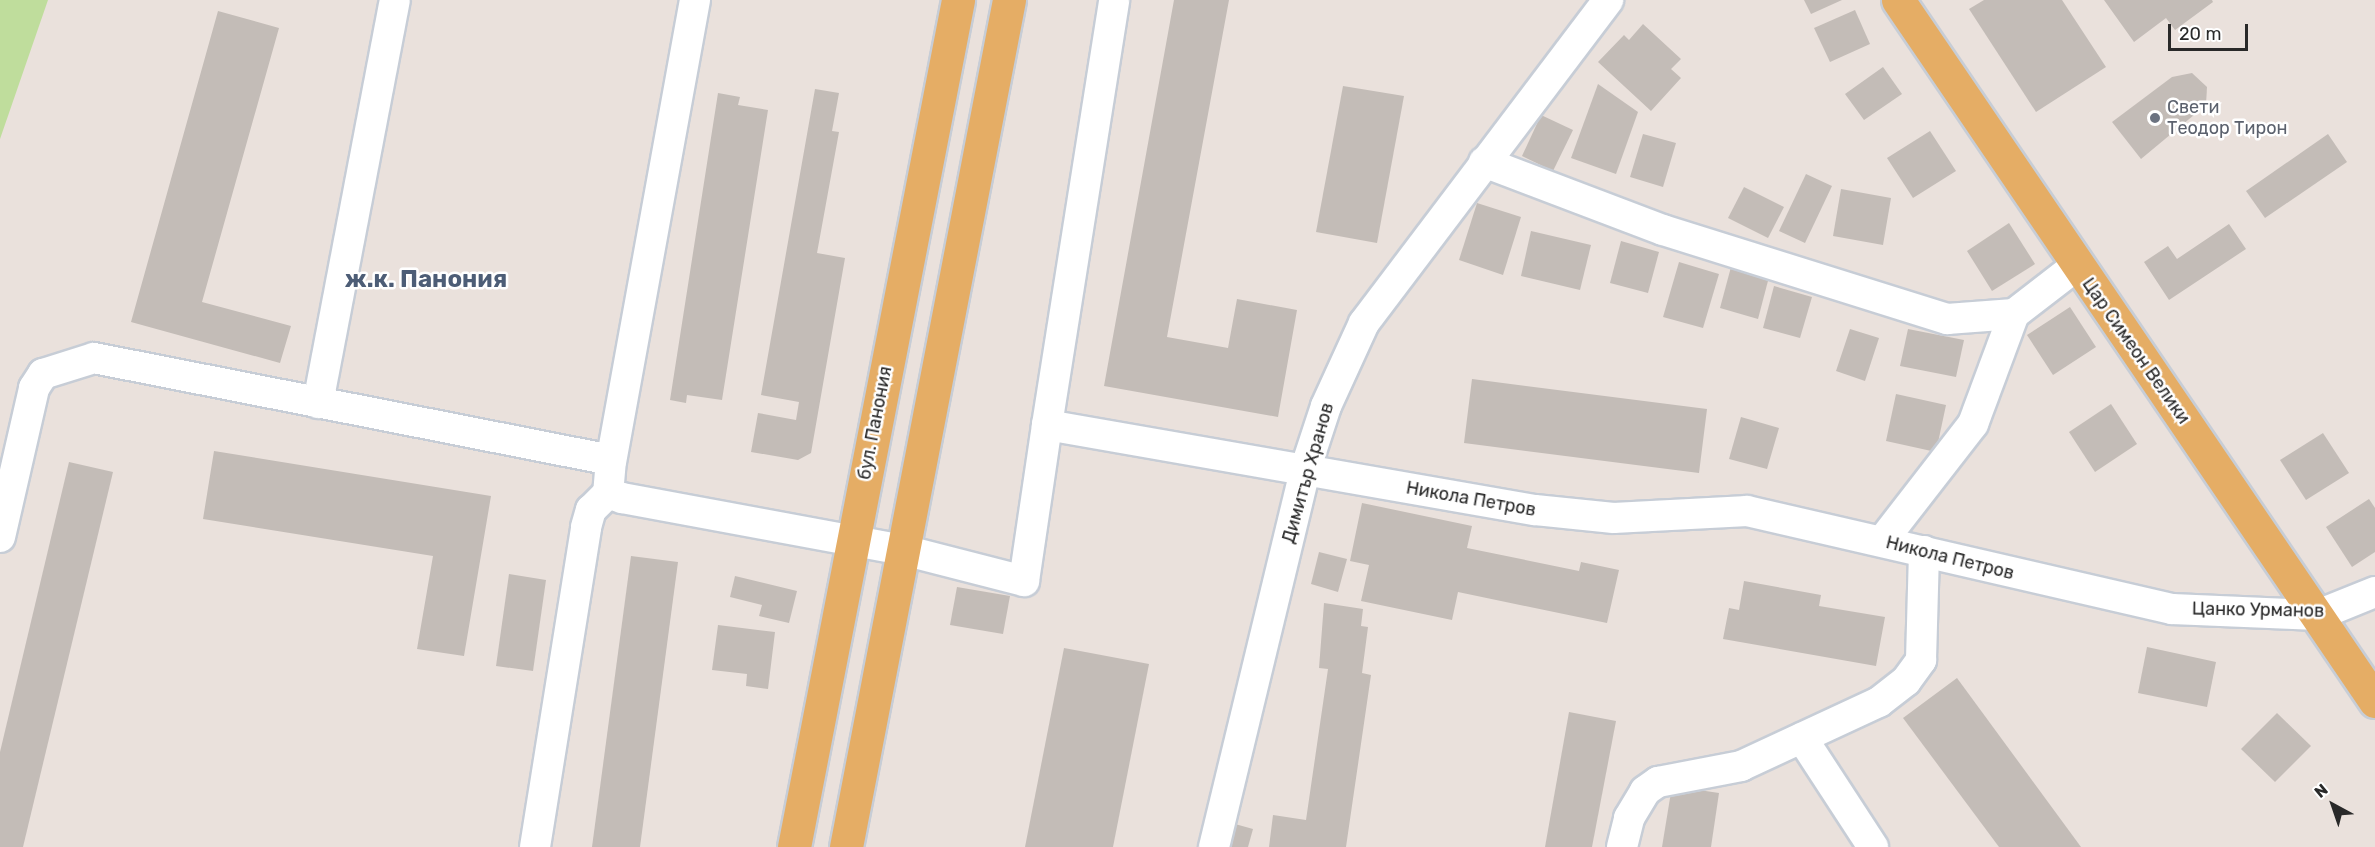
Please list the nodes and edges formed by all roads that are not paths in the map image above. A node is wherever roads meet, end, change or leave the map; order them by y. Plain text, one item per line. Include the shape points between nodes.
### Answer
1 (395, 0) edge
2 (695, 0) edge
3 (958, 0) edge
4 (1009, 0) edge
5 (1114, 0) edge
6 (1608, 0) edge
7 (1898, 0) edge
8 (1484, 162) junction
9 (2076, 266) junction
10 (2013, 314) junction
11 (318, 403) junction
12 (1047, 425) junction
13 (611, 460) junction
14 (1305, 470) junction
15 (608, 493) junction
16 (0, 537) edge
17 (1883, 540) junction
18 (853, 541) junction
19 (903, 550) junction
20 (1924, 551) junction
21 (2375, 592) edge
22 (2172, 609) joint
23 (2318, 615) junction
24 (2375, 701) edge
25 (1802, 738) junction
26 (535, 847) edge
27 (794, 847) edge
28 (846, 847) edge
29 (1214, 847) edge
30 (1622, 847) edge
31 (1873, 847) edge

1 - 11 street
2 - 13 street
3 - 18 main road, бул. Панония
4 - 19 main road
5 - 12 street
6 - 8 street, Димитър Хранов
7 - 9 main road, Цар Симеон Велики
8 - 10 street via 1663,230 1947,319
8 - 14 street, Димитър Хранов via 1364,323 1326,406
9 - 10 street
9 - 23 main road, Цар Симеон Велики
10 - 17 street via 1973,424
11 - 13 street
11 - 16 street via 94,358 62,364 43,374 34,388
12 - 14 street, Никола Петров
12 - 19 street via 1024,581
13 - 15 street
14 - 17 street, Никола Петров via 1591,516 1747,511
14 - 29 street, Димитър Хранов
15 - 18 street
15 - 26 street via 591,510 586,527
17 - 20 street, Никола Петров
18 - 19 street
18 - 27 main road, бул. Панония
19 - 28 main road
20 - 22 street, Никола Петров
20 - 25 street via 1927,603 1921,660 1906,681 1879,702
21 - 23 street, Цанко Урманов via 2349,607
22 - 23 street, Цанко Урманов
23 - 24 main road, Цар Симеон Велики
25 - 30 street via 1741,766 1658,782 1645,791 1629,818
25 - 31 street

